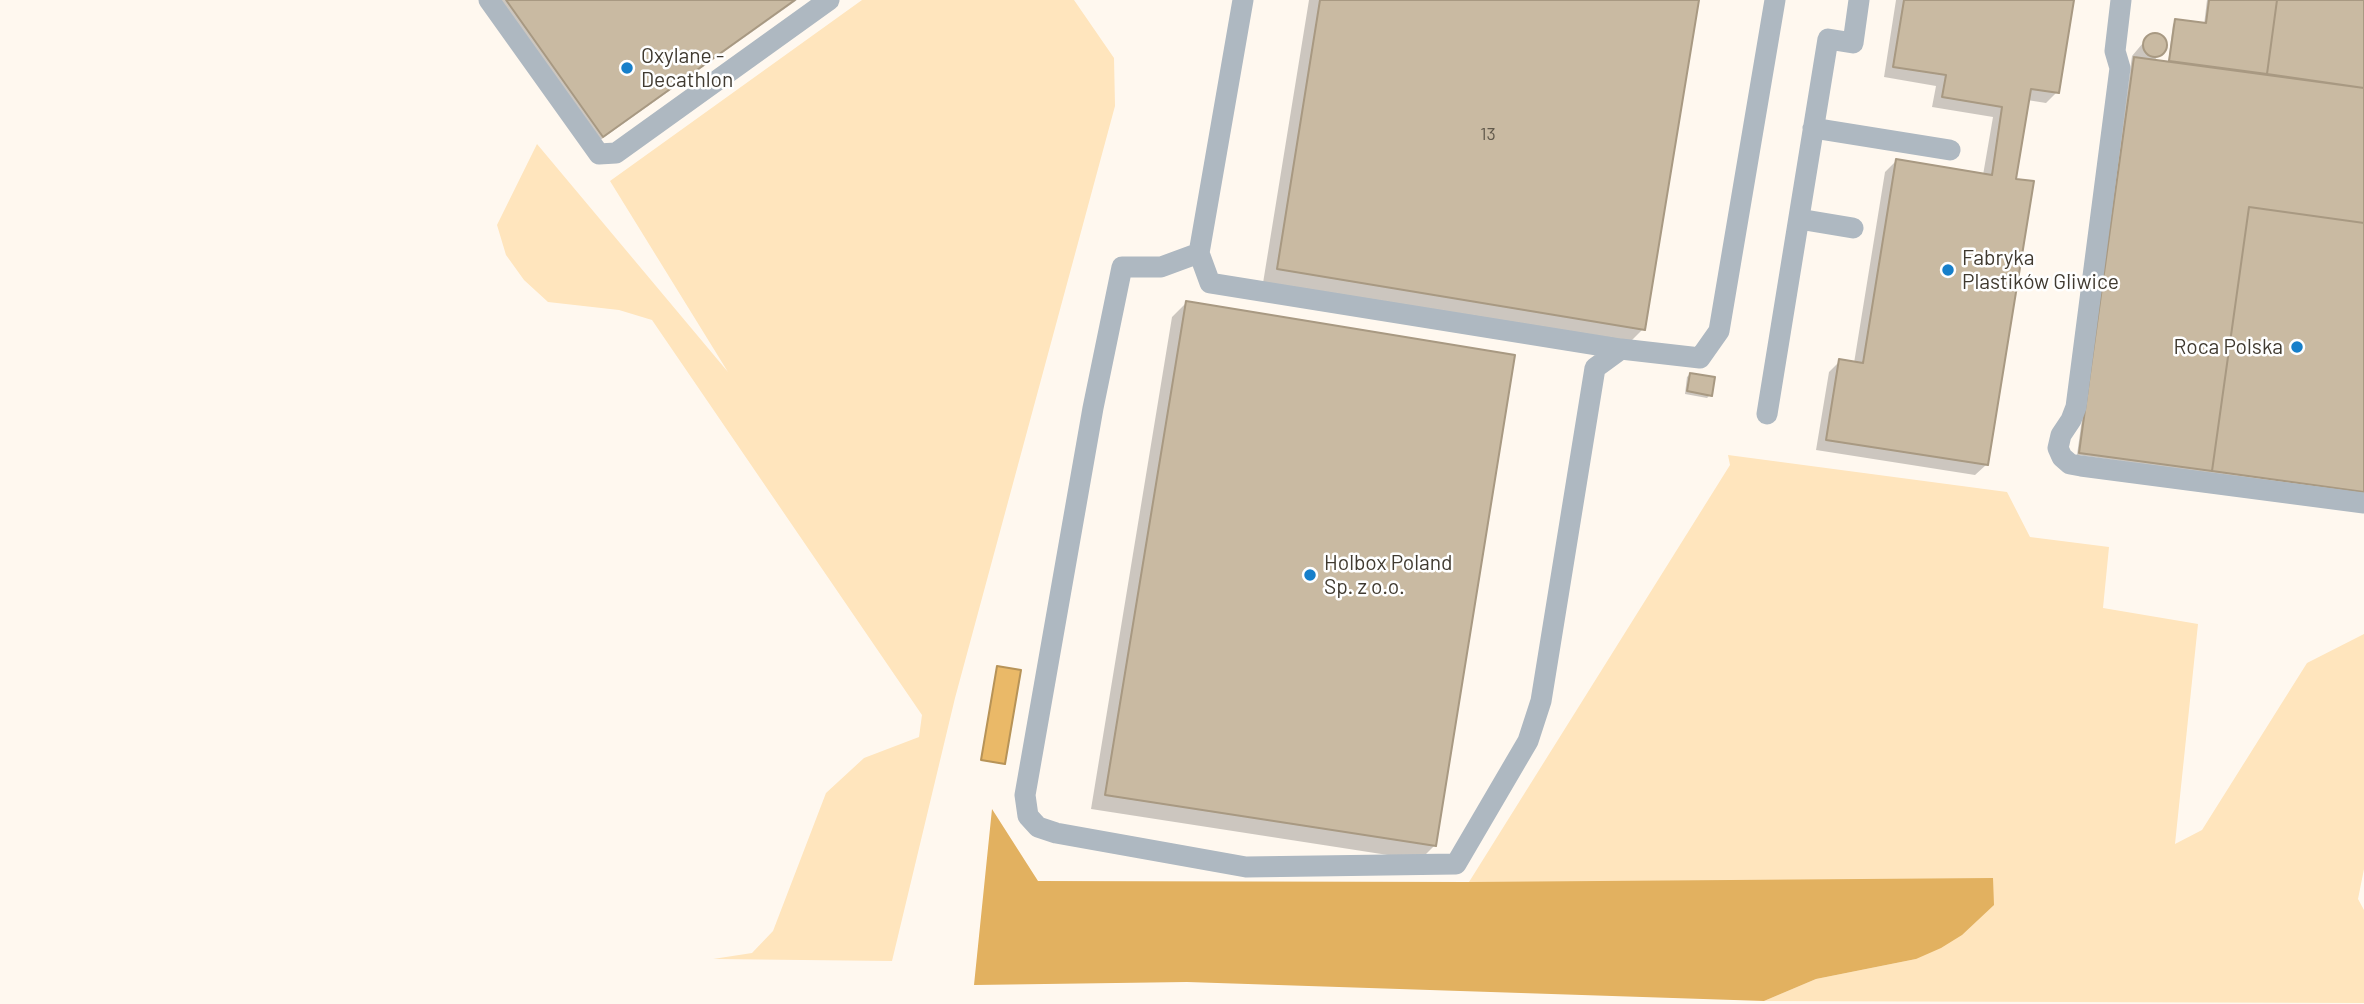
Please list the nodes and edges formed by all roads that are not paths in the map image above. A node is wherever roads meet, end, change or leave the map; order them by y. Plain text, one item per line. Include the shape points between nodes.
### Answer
1 (489, 0) edge
2 (829, 0) edge
3 (1242, 0) edge
4 (1775, 0) edge
5 (1860, 0) edge
6 (2122, 0) edge
7 (1814, 128) junction
8 (1951, 150) dead end
9 (1799, 219) junction
10 (1853, 228) dead end
11 (1199, 253) junction
12 (1621, 349) junction
13 (1767, 414) dead end
14 (2364, 503) edge

1 - 2 lane via 599,154 616,153
3 - 11 lane
4 - 12 lane via 1719,331 1700,358
5 - 7 lane via 1853,43 1828,39
6 - 14 lane via 2115,51 2120,68 2076,407 2061,435 2058,448 2062,457 2081,466
7 - 8 lane
7 - 9 lane
9 - 10 lane
9 - 13 lane
11 - 12 lane via 1210,283
11 - 12 lane via 1161,267 1122,267 1025,795 1028,816 1038,827 1056,833 1246,867 1456,864 1528,741 1541,701 1595,368

